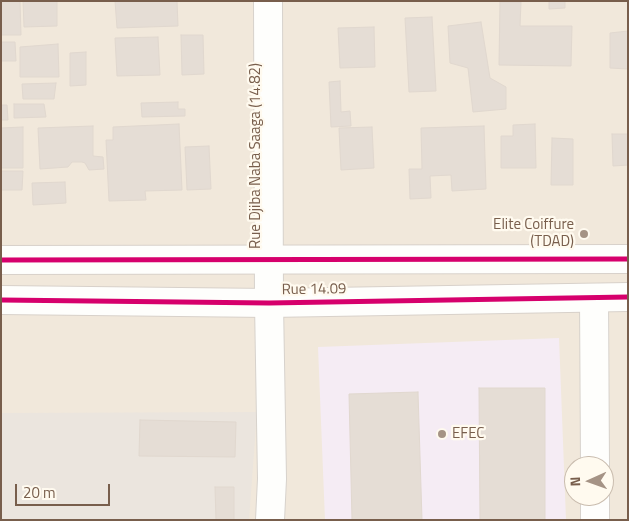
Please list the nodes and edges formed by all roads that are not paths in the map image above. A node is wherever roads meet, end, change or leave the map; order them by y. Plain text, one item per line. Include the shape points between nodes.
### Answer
1 (268, 1) edge
2 (628, 258) edge
3 (1, 260) edge
4 (270, 261) junction
5 (594, 298) junction
6 (628, 298) edge
7 (1, 300) edge
8 (269, 303) junction
9 (595, 456) edge
10 (595, 506) edge
11 (270, 520) edge
12 (595, 520) edge

1 - 4 street, Rue Djiba Naba Saaga (14.82)
2 - 4 street, Rue 14.09
3 - 4 street, Rue 14.09
4 - 8 street, Rue Djiba Naba Saaga (14.82)
5 - 6 street, Rue 14.09
5 - 8 street, Rue 14.09
5 - 9 street
7 - 8 street, Rue 14.09
8 - 11 street, Rue Djiba Naba Saaga (14.82)
10 - 12 street

